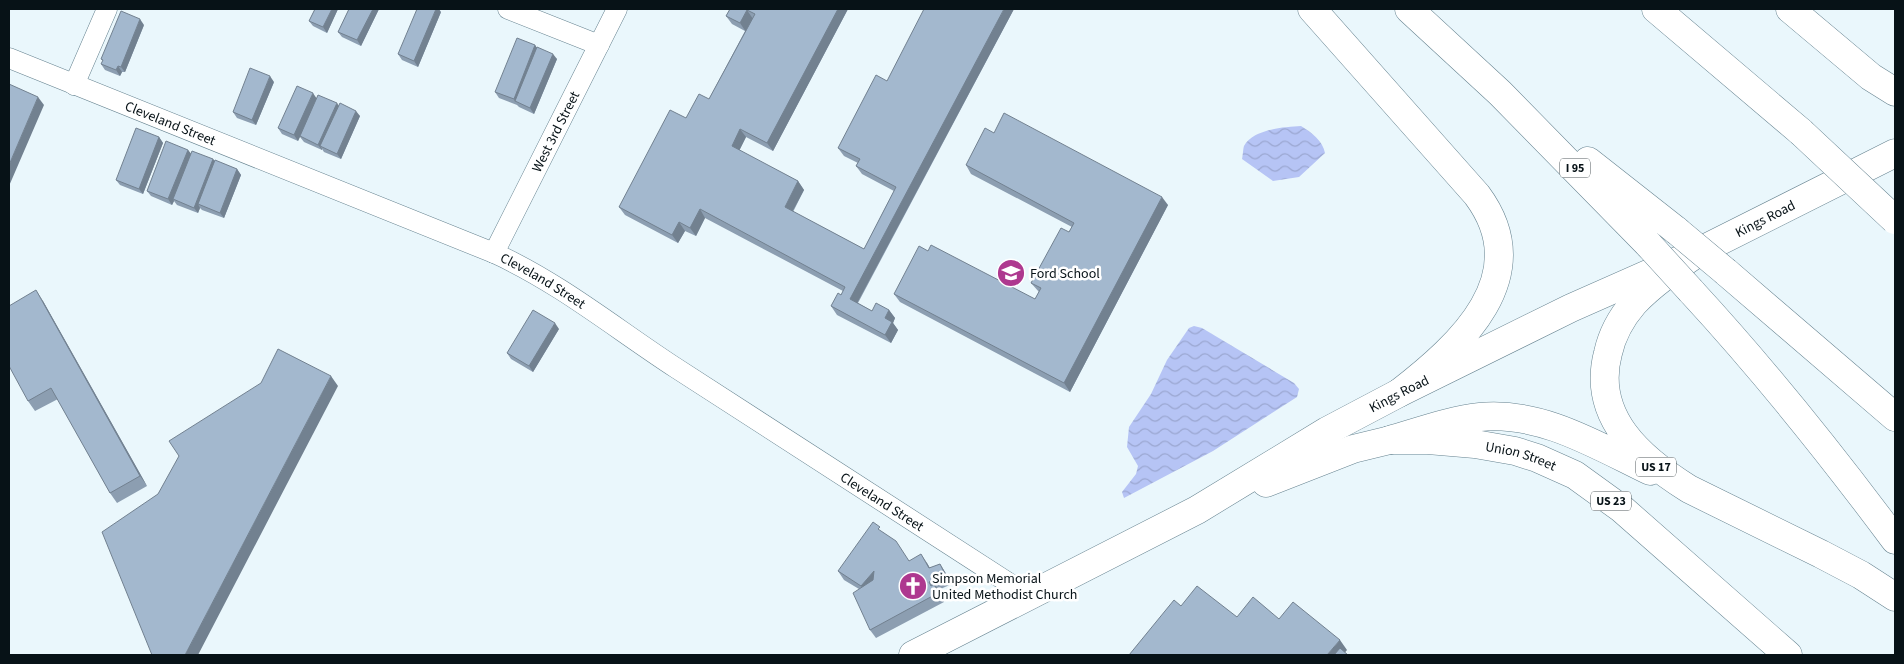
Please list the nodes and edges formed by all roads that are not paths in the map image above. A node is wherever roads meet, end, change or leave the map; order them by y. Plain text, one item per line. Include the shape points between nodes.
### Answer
1 (107, 9) edge
2 (508, 9) edge
3 (618, 9) edge
4 (1312, 9) edge
5 (1409, 9) edge
6 (1656, 9) edge
7 (1790, 9) edge
8 (599, 45) junction
9 (9, 58) edge
10 (74, 85) junction
11 (1895, 92) edge
12 (1500, 93) junction
13 (1895, 153) edge
14 (1895, 220) edge
15 (1700, 251) junction
16 (494, 253) junction
17 (1399, 393) junction
18 (1895, 417) edge
19 (1390, 440) junction
20 (1689, 489) junction
21 (1197, 510) junction
22 (1895, 540) edge
23 (1028, 596) junction
24 (1895, 597) edge
25 (913, 655) edge
26 (1788, 655) edge

1 - 10 street
2 - 8 street
3 - 8 street, West 3rd Street
4 - 17 main road via 1477,195 1496,236 1497,270 1491,294 1480,316 1442,356
5 - 12 main road, I 95
6 - 14 main road, bridge via 1801,132
7 - 11 main road via 1871,77
8 - 16 street, West 3rd Street
9 - 10 street, Cleveland Street
10 - 16 street, Cleveland Street
12 - 18 main road, bridge via 1677,231
12 - 22 main road, I 95, bridge via 1649,245 1722,325 1795,411
13 - 15 main road, Kings Road / US 17
15 - 17 main road, Kings Road / US 23 via 1554,316
15 - 20 main road, US 17 via 1653,286 1626,314 1613,335 1604,372 1608,404 1622,431 1650,462
16 - 23 street, Cleveland Street via 565,292 654,354
17 - 21 main road, Kings Road / US 23 via 1327,431
19 - 20 main road via 1478,417 1526,419 1559,428
19 - 21 main road, Union Street / US 23 via 1353,449
19 - 26 main road, Union Street / US 23 via 1428,440 1497,448 1537,458 1575,475 1640,523
20 - 24 main road, US 17 via 1821,554
21 - 23 main road, Kings Road / US 23
23 - 25 main road, Kings Road / US 23

